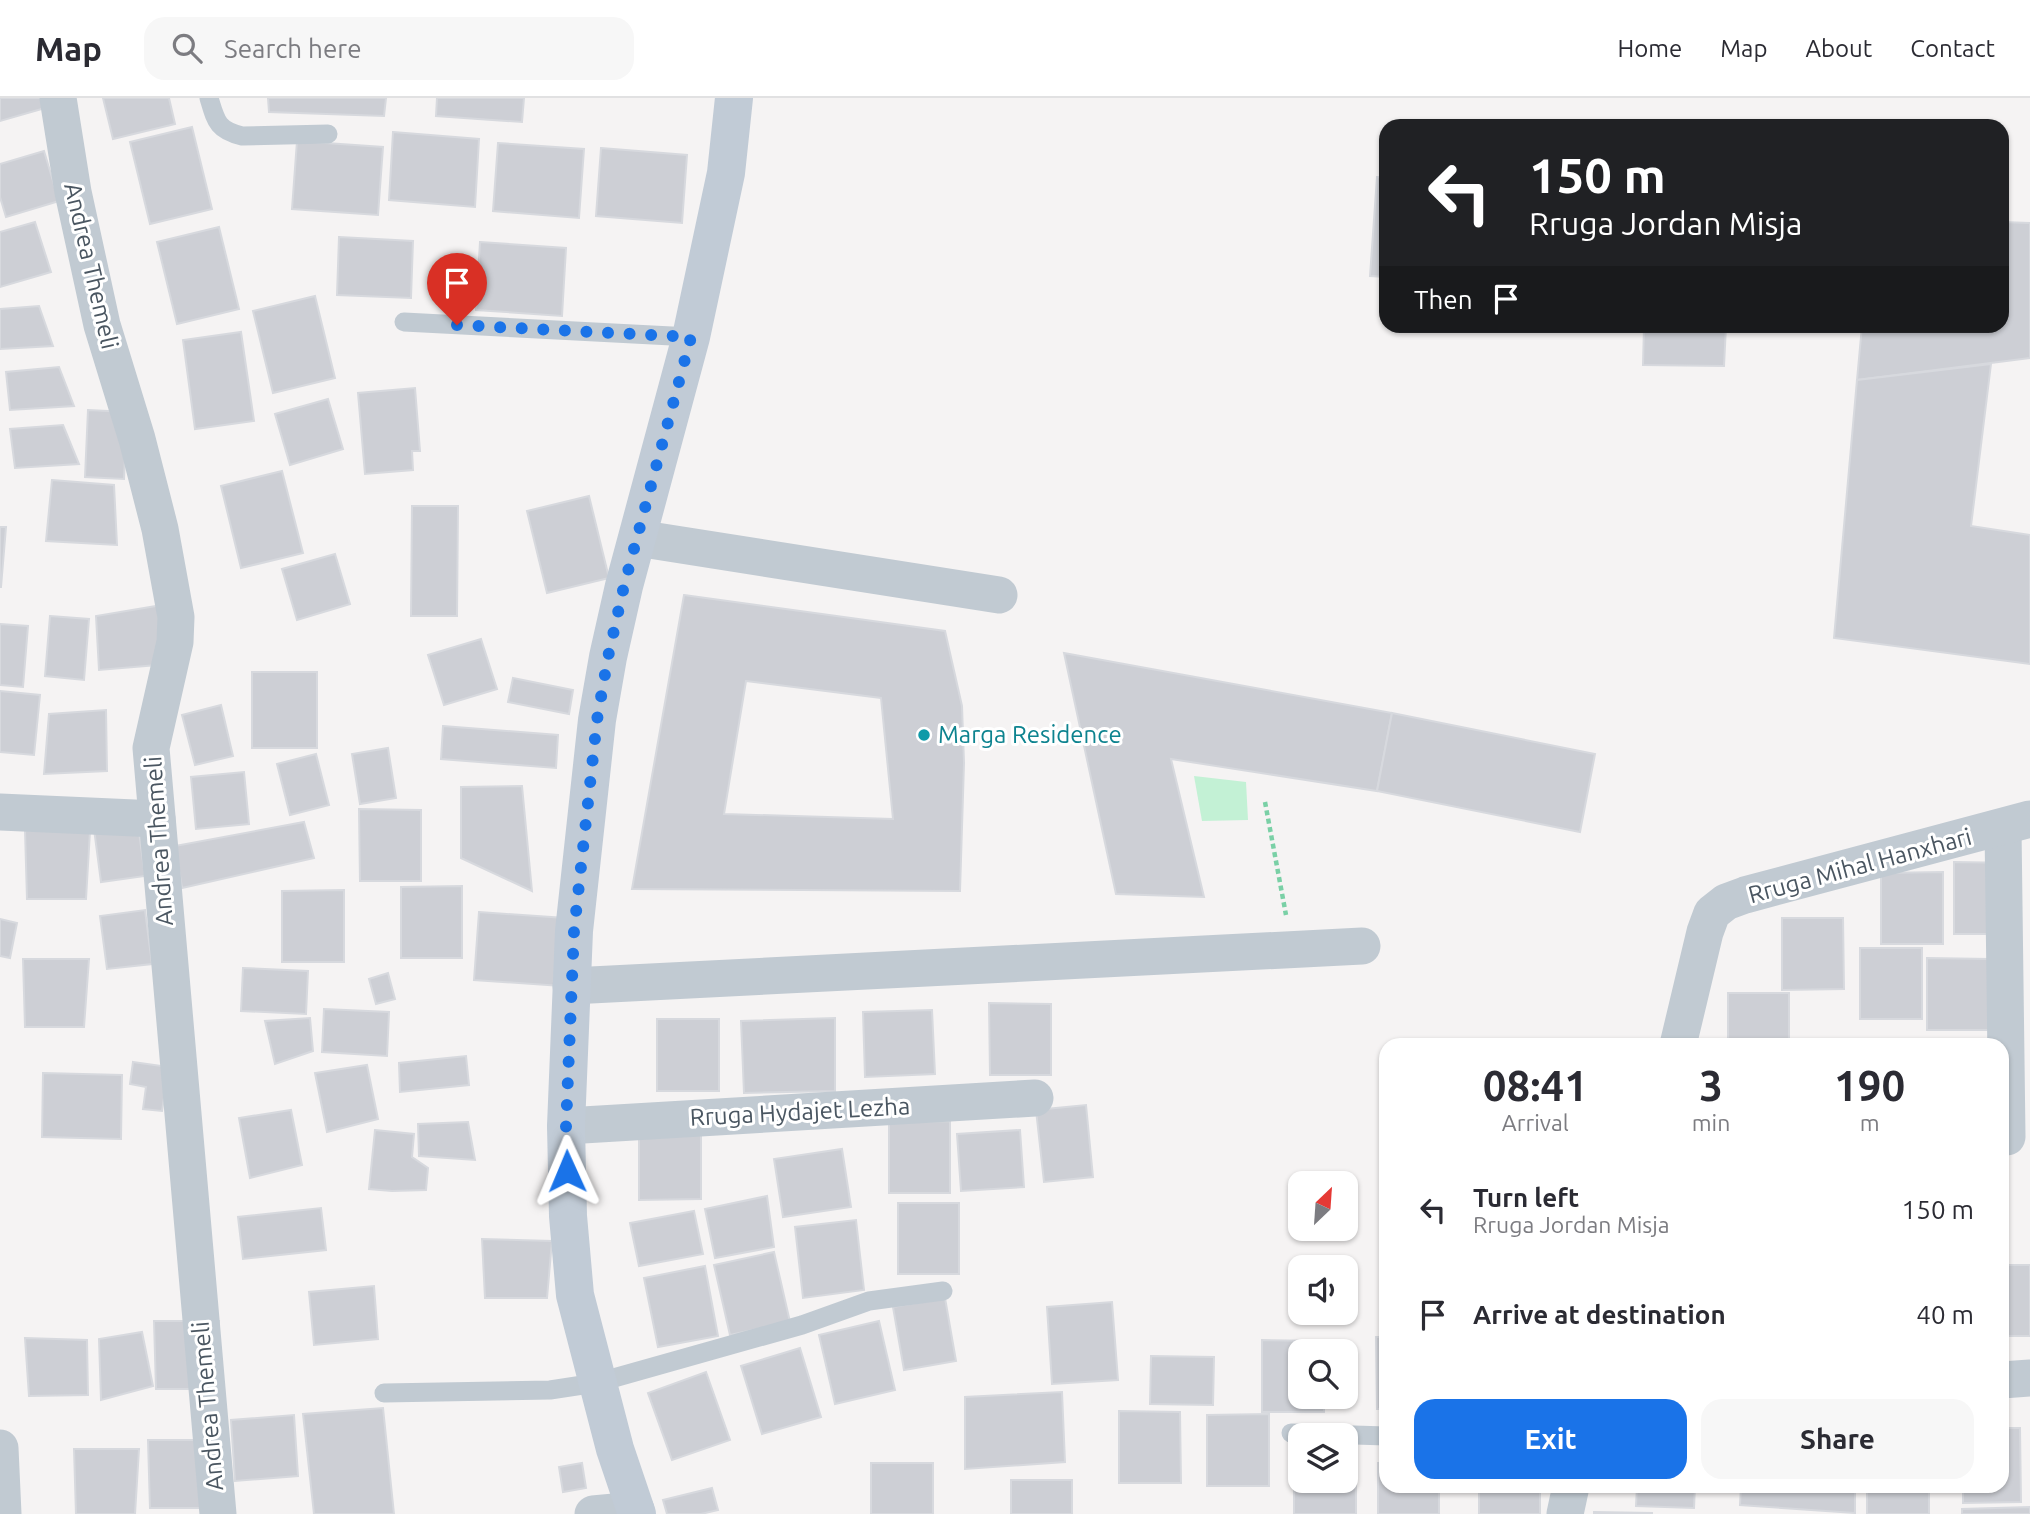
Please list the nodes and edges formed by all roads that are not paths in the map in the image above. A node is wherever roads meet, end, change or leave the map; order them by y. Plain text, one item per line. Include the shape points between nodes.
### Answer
1 (58, 98) edge
2 (209, 98) edge
3 (734, 98) edge
4 (328, 134) dead end
5 (404, 323) dead end
6 (691, 337) junction
7 (637, 538) junction
8 (999, 595) dead end
9 (0, 812) edge
10 (157, 819) junction
11 (2017, 823) edge
12 (1362, 946) dead end
13 (571, 986) junction
14 (1680, 1038) edge
15 (1035, 1098) dead end
16 (566, 1126) junction
17 (2013, 1136) edge
18 (943, 1291) dead end
19 (2030, 1378) edge
20 (2009, 1380) edge
21 (596, 1383) junction
22 (384, 1393) dead end
23 (1358, 1435) edge
24 (1379, 1436) edge
25 (0, 1448) edge
26 (1570, 1493) edge
27 (637, 1512) edge
28 (3, 1514) edge
29 (218, 1514) edge
30 (593, 1514) edge
31 (1565, 1514) edge

1 - 10 street, Andrea Themeli via 102,325 160,529 176,617 175,642 151,748
2 - 4 lane via 216,122 232,133
3 - 6 street via 726,173
5 - 6 lane
6 - 7 street
7 - 8 street
7 - 13 street via 597,720
9 - 10 street
10 - 29 street, Andrea Themeli
11 - 14 street, Rruga Mihal Hanxhari via 1726,902 1712,913 1705,932
11 - 17 street
12 - 13 street
13 - 16 street
15 - 16 street, Rruga Hydajet Lezha
16 - 21 street via 575,1295
18 - 21 lane via 869,1301 802,1325
19 - 20 street
21 - 22 lane via 550,1390
21 - 27 street
23 - 24 lane
25 - 28 street
26 - 31 street
27 - 30 street

